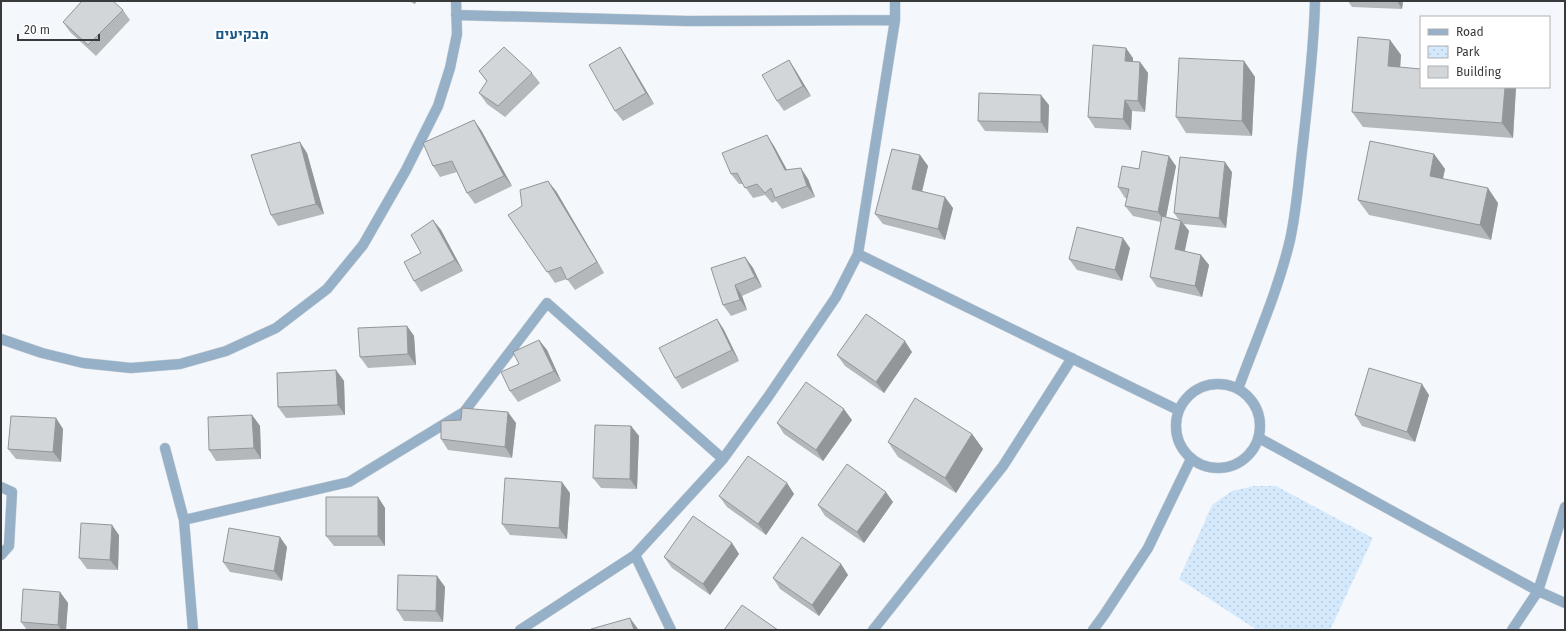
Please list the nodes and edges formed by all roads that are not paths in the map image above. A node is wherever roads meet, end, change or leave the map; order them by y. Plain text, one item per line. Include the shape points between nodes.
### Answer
1 (456, 1) edge
2 (895, 1) edge
3 (1315, 1) edge
4 (456, 14) junction
5 (895, 20) junction
6 (858, 254) junction
7 (1, 339) edge
8 (1072, 358) junction
9 (1238, 389) junction
10 (1178, 410) junction
11 (1259, 438) junction
12 (165, 448) dead end
13 (723, 459) junction
14 (1191, 459) junction
15 (1, 487) edge
16 (1565, 506) edge
17 (184, 520) junction
18 (1, 555) edge
19 (635, 555) junction
20 (1538, 591) junction
21 (1565, 603) edge
22 (193, 630) edge
23 (520, 630) edge
24 (671, 630) edge
25 (873, 630) edge
26 (1093, 630) edge
27 (1512, 630) edge

1 - 4 street
2 - 5 street
3 - 9 street via 1305,119 1290,239
4 - 5 street via 687,21
4 - 7 street via 457,34 438,106 364,245 327,289 276,328 226,351 180,364 130,368 42,354
5 - 6 street
6 - 8 street
6 - 13 street via 836,297
8 - 10 street
8 - 25 street via 1003,466
9 - 10 street via 1219,383 1206,385 1194,390
9 - 11 street via 1252,401 1258,412
10 - 14 street via 1175,423 1176,437
11 - 14 street via 1253,450 1243,460 1230,466 1216,468
11 - 20 street
12 - 17 street
13 - 17 street via 547,303 464,412 349,482
13 - 19 street
14 - 26 street via 1148,548
15 - 18 street via 12,492 9,546
16 - 20 street
17 - 22 street
19 - 23 street
19 - 24 street
20 - 21 street
20 - 27 street

